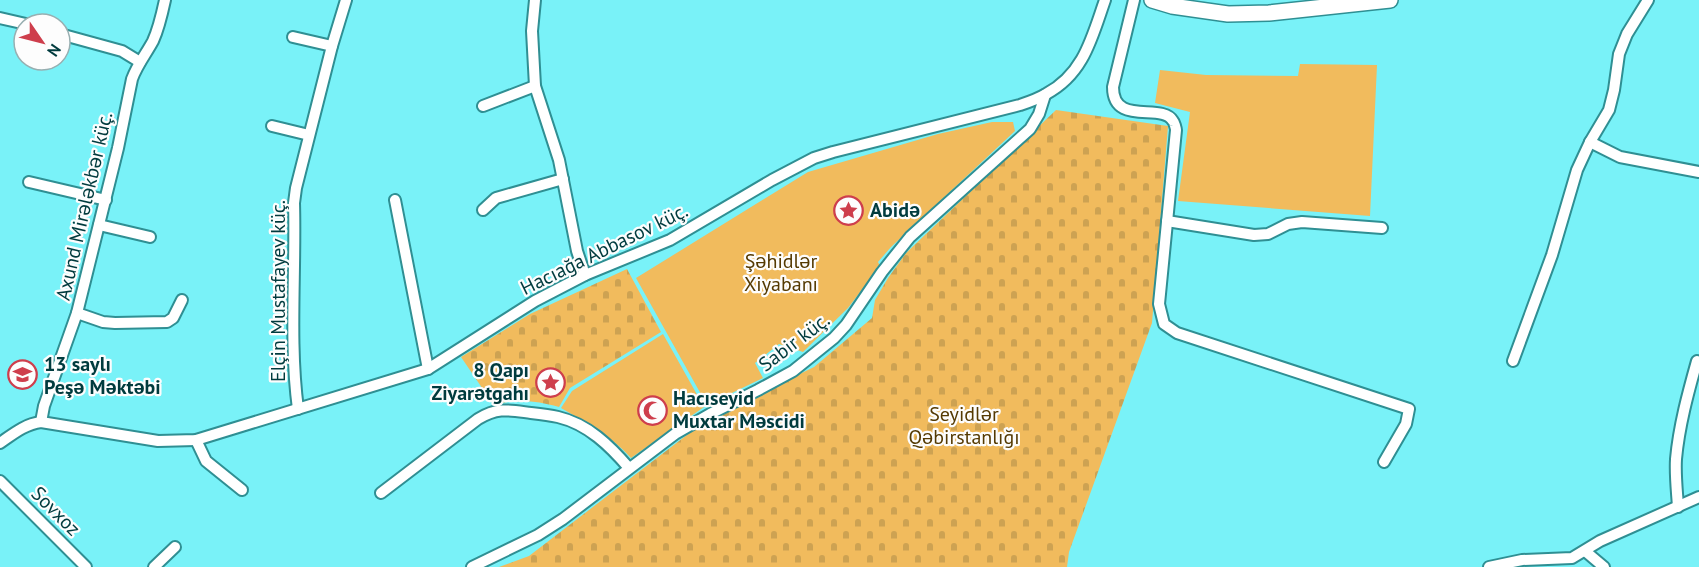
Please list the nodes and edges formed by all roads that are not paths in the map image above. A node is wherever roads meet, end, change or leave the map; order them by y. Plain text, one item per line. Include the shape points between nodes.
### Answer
1 (165, 0) edge
2 (346, 0) edge
3 (535, 0) edge
4 (1105, 0) edge
5 (1134, 0) edge
6 (1152, 0) edge
7 (1390, 0) edge
8 (1648, 0) edge
9 (1369, 2) edge
10 (72, 37) edge
11 (293, 37) dead end
12 (332, 46) junction
13 (140, 62) junction
14 (536, 86) junction
15 (1045, 95) junction
16 (483, 106) dead end
17 (272, 126) dead end
18 (309, 135) junction
19 (1590, 142) junction
20 (1699, 172) edge
21 (563, 179) junction
22 (29, 182) dead end
23 (105, 200) junction
24 (395, 200) dead end
25 (483, 210) dead end
26 (1167, 221) junction
27 (99, 225) junction
28 (1382, 228) dead end
29 (150, 237) dead end
30 (585, 275) junction
31 (182, 300) dead end
32 (77, 313) junction
33 (1513, 361) dead end
34 (1696, 361) dead end
35 (428, 369) junction
36 (298, 409) junction
37 (41, 422) junction
38 (196, 440) junction
39 (0, 443) edge
40 (1384, 462) dead end
41 (629, 468) junction
42 (0, 481) edge
43 (242, 490) dead end
44 (381, 493) dead end
45 (1699, 497) edge
46 (1678, 507) junction
47 (175, 547) dead end
48 (1586, 550) junction
49 (86, 567) edge
50 (154, 567) edge
51 (472, 567) edge
52 (1489, 567) edge
53 (1604, 567) edge

1 - 13 street, Axund Mirələkbər küç. via 153,40
2 - 12 street, Elçin Mustafayev küç.
3 - 14 street via 532,30
4 - 15 street, Hacıağa Abbasov küç. via 1088,50 1074,73
5 - 26 street via 1113,95 1126,110 1168,116 1174,121
6 - 9 main road via 1228,14
7 - 9 main road
8 - 19 street via 1627,34 1619,54 1609,110
10 - 13 street via 122,51
11 - 12 street
12 - 18 street, Elçin Mustafayev küç.
13 - 23 street, Axund Mirələkbər küç. via 132,79
14 - 16 street
14 - 21 street
15 - 30 street, Hacıağa Abbasov küç. via 1020,105 814,158 670,240
15 - 41 street, Sabir küç. via 1030,129 910,237 834,338 783,377 675,434
17 - 18 street
18 - 36 street, Elçin Mustafayev küç. via 294,203
19 - 20 street via 1620,157
19 - 33 street
21 - 25 street via 496,198
21 - 30 street
22 - 23 street
23 - 27 street, Axund Mirələkbər küç.
24 - 35 street
26 - 28 street via 1254,235 1302,222
26 - 40 street via 1159,304 1164,324 1177,333 1409,409 1406,424
27 - 29 street
27 - 32 street, Axund Mirələkbər küç.
30 - 35 street, Hacıağa Abbasov küç. via 535,301
31 - 32 street via 173,318 166,322 104,322
32 - 37 street, Axund Mirələkbər küç.
34 - 46 street via 1676,459
35 - 36 street, Hacıağa Abbasov küç.
36 - 38 street, Hacıağa Abbasov küç.
37 - 38 street, Hacıağa Abbasov küç. via 158,441
37 - 39 street via 23,427
38 - 43 street via 206,461
41 - 44 street via 605,442 570,421 499,410 478,419
41 - 51 street, Sabir küç. via 538,535
42 - 49 street, Sovxoz
45 - 46 street
46 - 48 street
47 - 50 street
48 - 52 street via 1565,560 1522,560
48 - 53 street

